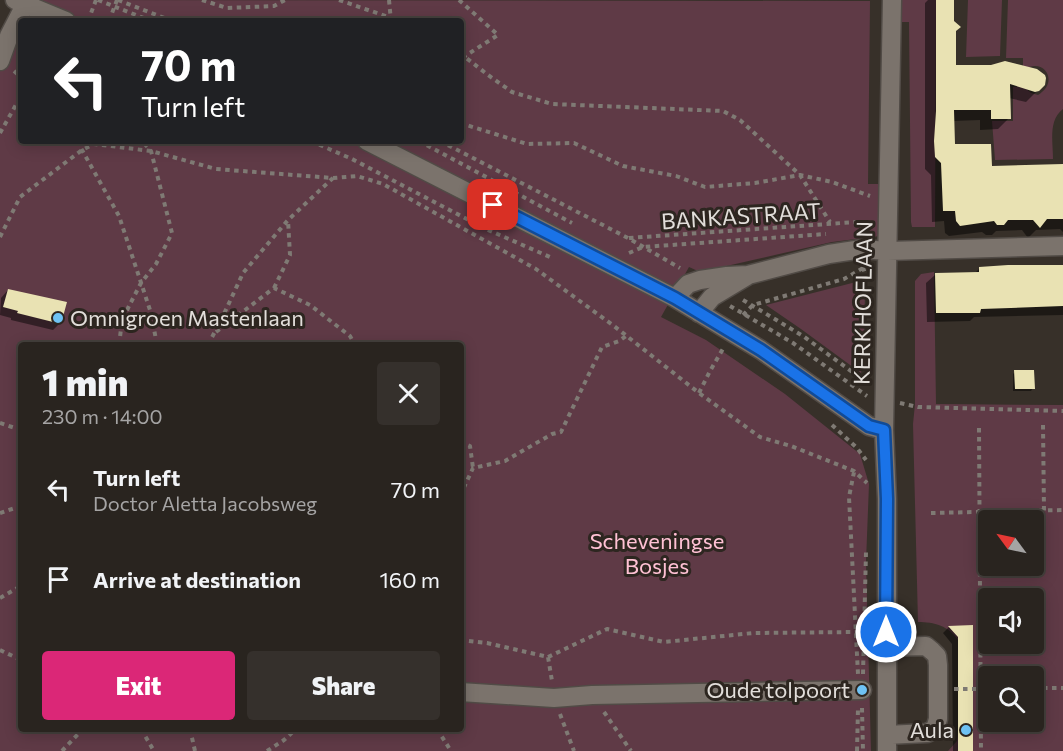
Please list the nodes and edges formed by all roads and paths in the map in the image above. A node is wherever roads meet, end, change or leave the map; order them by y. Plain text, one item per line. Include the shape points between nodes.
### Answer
1 (97, 0) edge
2 (117, 0) edge
3 (202, 0) edge
4 (285, 0) edge
5 (339, 0) edge
6 (389, 0) edge
7 (459, 0) edge
8 (892, 0) edge
9 (20, 2) edge
10 (114, 6) junction
11 (59, 18) edge
12 (89, 18) edge
13 (110, 18) edge
14 (143, 18) edge
15 (164, 18) edge
16 (388, 18) edge
17 (391, 18) edge
18 (465, 56) joint
19 (0, 61) edge
20 (18, 101) edge
21 (464, 124) edge
22 (0, 133) edge
23 (79, 144) edge
24 (144, 144) edge
25 (318, 144) edge
26 (373, 144) edge
27 (446, 144) edge
28 (82, 150) junction
29 (151, 151) junction
30 (800, 175) junction
31 (333, 178) junction
32 (871, 197) dead end
33 (288, 220) junction
34 (830, 222) junction
35 (831, 234) dead end
36 (0, 237) edge
37 (628, 238) junction
38 (1063, 246) edge
39 (643, 247) junction
40 (888, 250) junction
41 (558, 261) dead end
42 (863, 267) dead end
43 (619, 269) junction
44 (748, 275) junction
45 (700, 280) junction
46 (141, 284) junction
47 (274, 288) junction
48 (723, 290) junction
49 (675, 298) junction
50 (753, 304) junction
51 (699, 313) junction
52 (214, 333) junction
53 (626, 336) junction
54 (729, 340) junction
55 (119, 342) edge
56 (156, 342) edge
57 (210, 342) edge
58 (353, 342) edge
59 (716, 343) dead end
60 (699, 393) junction
61 (885, 398) junction
62 (1063, 411) edge
63 (0, 423) edge
64 (830, 424) dead end
65 (1043, 425) dead end
66 (979, 428) dead end
67 (18, 429) edge
68 (884, 430) junction
69 (464, 444) edge
70 (473, 468) junction
71 (886, 469) junction
72 (854, 471) junction
73 (464, 487) edge
74 (887, 499) junction
75 (18, 507) edge
76 (980, 510) edge
77 (1044, 510) edge
78 (1063, 510) edge
79 (1044, 511) edge
80 (978, 512) edge
81 (0, 513) edge
82 (931, 513) dead end
83 (867, 542) dead end
84 (980, 576) edge
85 (18, 588) edge
86 (0, 598) edge
87 (856, 632) junction
88 (886, 647) junction
89 (0, 650) edge
90 (548, 657) dead end
91 (18, 659) edge
92 (981, 666) edge
93 (1044, 688) edge
94 (1063, 688) edge
95 (972, 689) dead end
96 (978, 689) edge
97 (860, 690) junction
98 (464, 692) edge
99 (592, 695) junction
100 (80, 732) edge
101 (143, 732) edge
102 (191, 732) edge
103 (293, 732) edge
104 (439, 732) edge
105 (981, 732) edge
106 (887, 743) edge
107 (62, 751) edge
108 (154, 751) edge
109 (195, 751) edge
110 (267, 751) edge
111 (451, 751) edge
112 (631, 751) edge
113 (857, 751) edge
114 (863, 751) edge
115 (981, 751) edge

1 - 10 path
1 - 12 path
2 - 10 path
2 - 15 path
3 - 4 path via 227,8 274,6
5 - 16 path
6 - 17 path
7 - 18 path via 498,35
8 - 40 street, KERKHOFLAAN
9 - 11 street
9 - 19 street
10 - 13 path
10 - 14 path
18 - 30 path via 512,92 552,104 723,111 740,120
20 - 22 path
21 - 30 path via 527,144 574,143 623,166 676,176 705,187
23 - 28 path
24 - 29 path
25 - 41 path
26 - 43 street
27 - 37 path
28 - 29 path via 94,144
28 - 36 path via 20,197
28 - 46 path via 119,216
29 - 31 path via 216,170
29 - 46 path via 172,233
30 - 32 path
30 - 34 path
31 - 33 path
31 - 53 path via 357,176 383,184 536,269
33 - 47 path via 290,255
33 - 52 path via 243,273
34 - 37 path
34 - 40 path via 856,222
35 - 39 path, BANKASTRAAT
37 - 39 path
38 - 40 street, BANKASTRAAT
39 - 43 path, BANKASTRAAT via 629,253
39 - 45 path
40 - 44 street, BANKASTRAAT via 829,254
40 - 61 street, KERKHOFLAAN
42 - 50 path via 844,279
43 - 49 street
44 - 45 street, BANKASTRAAT
44 - 48 street, BANKASTRAAT
45 - 49 street, BANKASTRAAT via 688,284
46 - 55 path via 122,321
46 - 56 path
47 - 52 path
47 - 58 path via 310,305
48 - 50 path
48 - 51 street, BANKASTRAAT
49 - 51 street
50 - 54 path
50 - 61 path
51 - 54 street
52 - 57 path
53 - 60 path
53 - 70 path via 602,347 561,432 505,461
54 - 59 path
54 - 60 path
54 - 68 street via 761,350 869,426
60 - 72 path via 760,437
61 - 62 path via 918,407
61 - 68 street, KERKHOFLAAN
63 - 67 path
64 - 71 path via 871,466
65 - 77 path
66 - 76 path
68 - 71 street, KERKHOFLAAN
69 - 70 path via 470,446
70 - 73 path
71 - 74 street, KERKHOFLAAN
72 - 74 path
72 - 87 path via 849,497
74 - 88 street, KERKHOFLAAN
75 - 81 path
78 - 79 path
80 - 82 path
83 - 97 path
84 - 92 path
85 - 86 path
87 - 90 path via 753,633 664,642 607,628
87 - 97 path
88 - 106 street, KERKHOFLAAN
88 - 106 street via 926,646 937,656 938,665 935,729
89 - 91 path
93 - 94 path
95 - 96 path
97 - 99 street
97 - 113 path
97 - 114 path
98 - 99 street via 554,698
99 - 112 path
100 - 107 path
101 - 108 path
102 - 109 path
103 - 110 path
104 - 111 path
105 - 115 path

